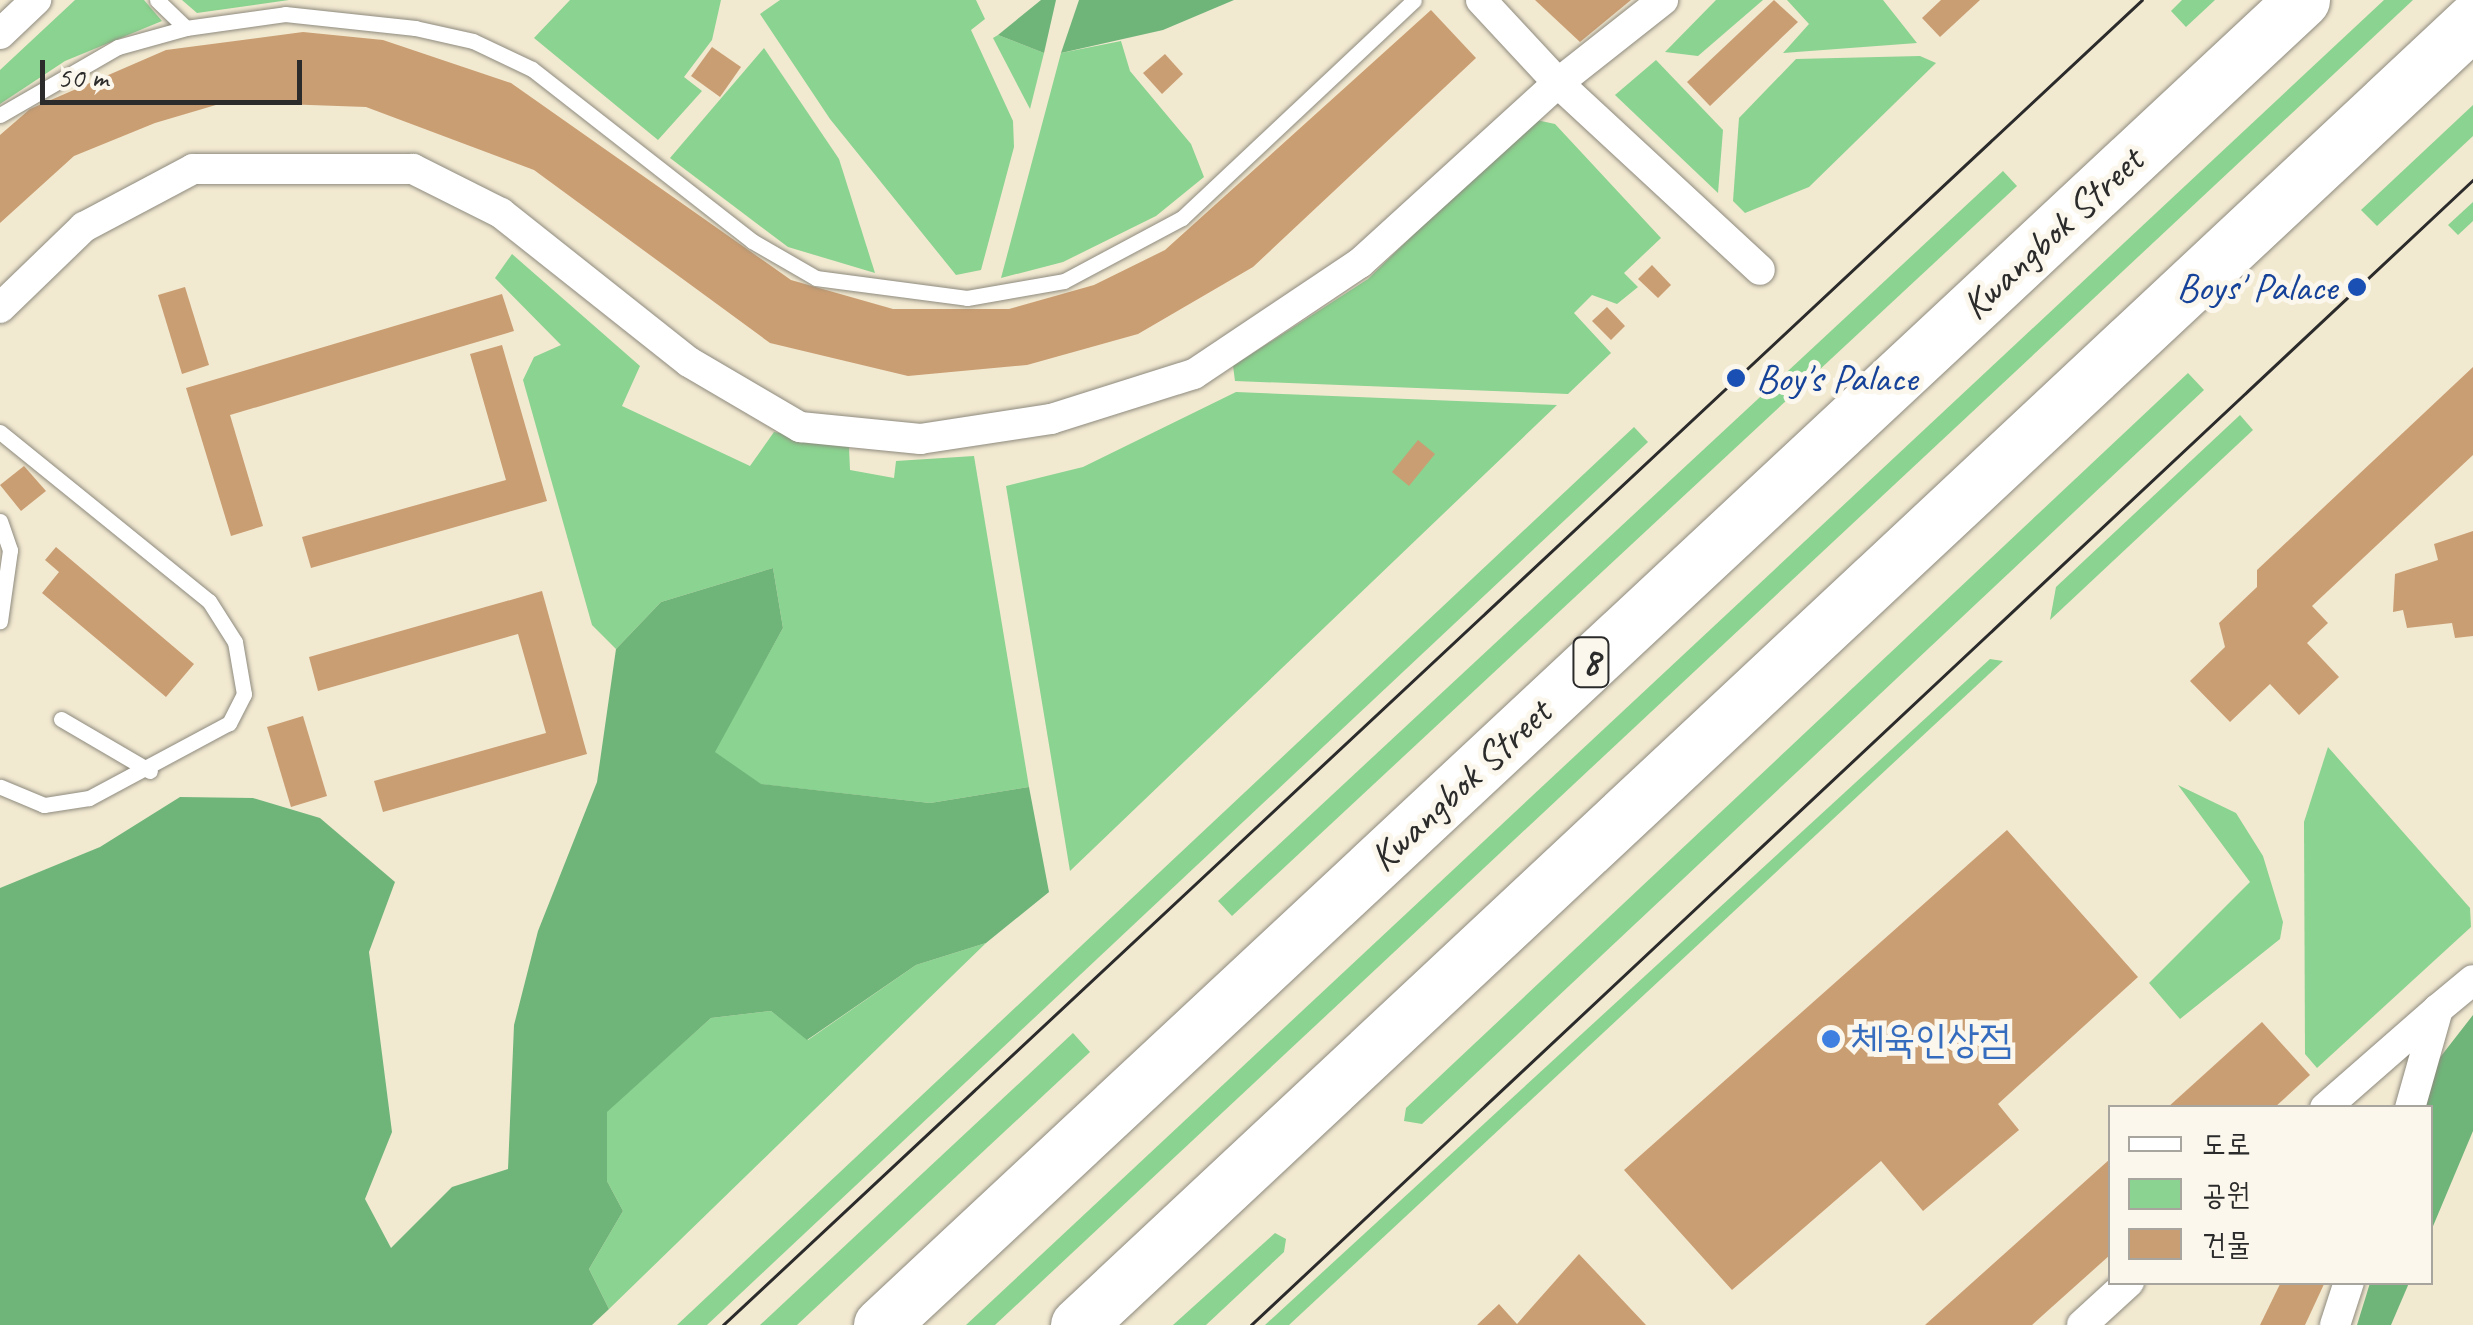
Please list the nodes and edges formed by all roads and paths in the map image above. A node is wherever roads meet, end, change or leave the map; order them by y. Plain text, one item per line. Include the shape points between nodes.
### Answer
1 (36, 0) edge
2 (158, 0) edge
3 (1414, 0) edge
4 (1481, 0) edge
5 (1663, 0) edge
6 (2302, 0) edge
7 (2473, 21) edge
8 (186, 28) junction
9 (0, 34) edge
10 (1558, 83) junction
11 (0, 115) edge
12 (1760, 270) dead end
13 (0, 308) edge
14 (0, 432) edge
15 (0, 522) edge
16 (0, 621) edge
17 (61, 718) dead end
18 (150, 770) junction
19 (1, 787) edge
20 (2473, 980) edge
21 (2438, 1009) junction
22 (2329, 1105) edge
23 (2411, 1105) edge
24 (2126, 1285) edge
25 (2347, 1285) edge
26 (881, 1325) edge
27 (1078, 1325) edge
28 (2082, 1325) edge
29 (2335, 1325) edge

1 - 9 street
2 - 8 lane
3 - 8 lane via 1182,218 1064,281 967,298 816,278 752,241 532,69 473,41 285,14
4 - 10 street
5 - 10 street
6 - 26 highway, Kwangbok Street / 8
7 - 27 highway
8 - 11 lane via 118,48
10 - 12 street
10 - 13 street via 1360,263 1194,374 1051,419 920,439 800,427 689,362 501,213 413,169 192,169 84,227
14 - 18 lane via 209,602 235,642 244,694 229,723
15 - 16 lane via 10,550
17 - 18 lane
18 - 19 lane via 89,798 44,805
20 - 21 street
21 - 22 street
21 - 23 street
24 - 28 street
25 - 29 street

